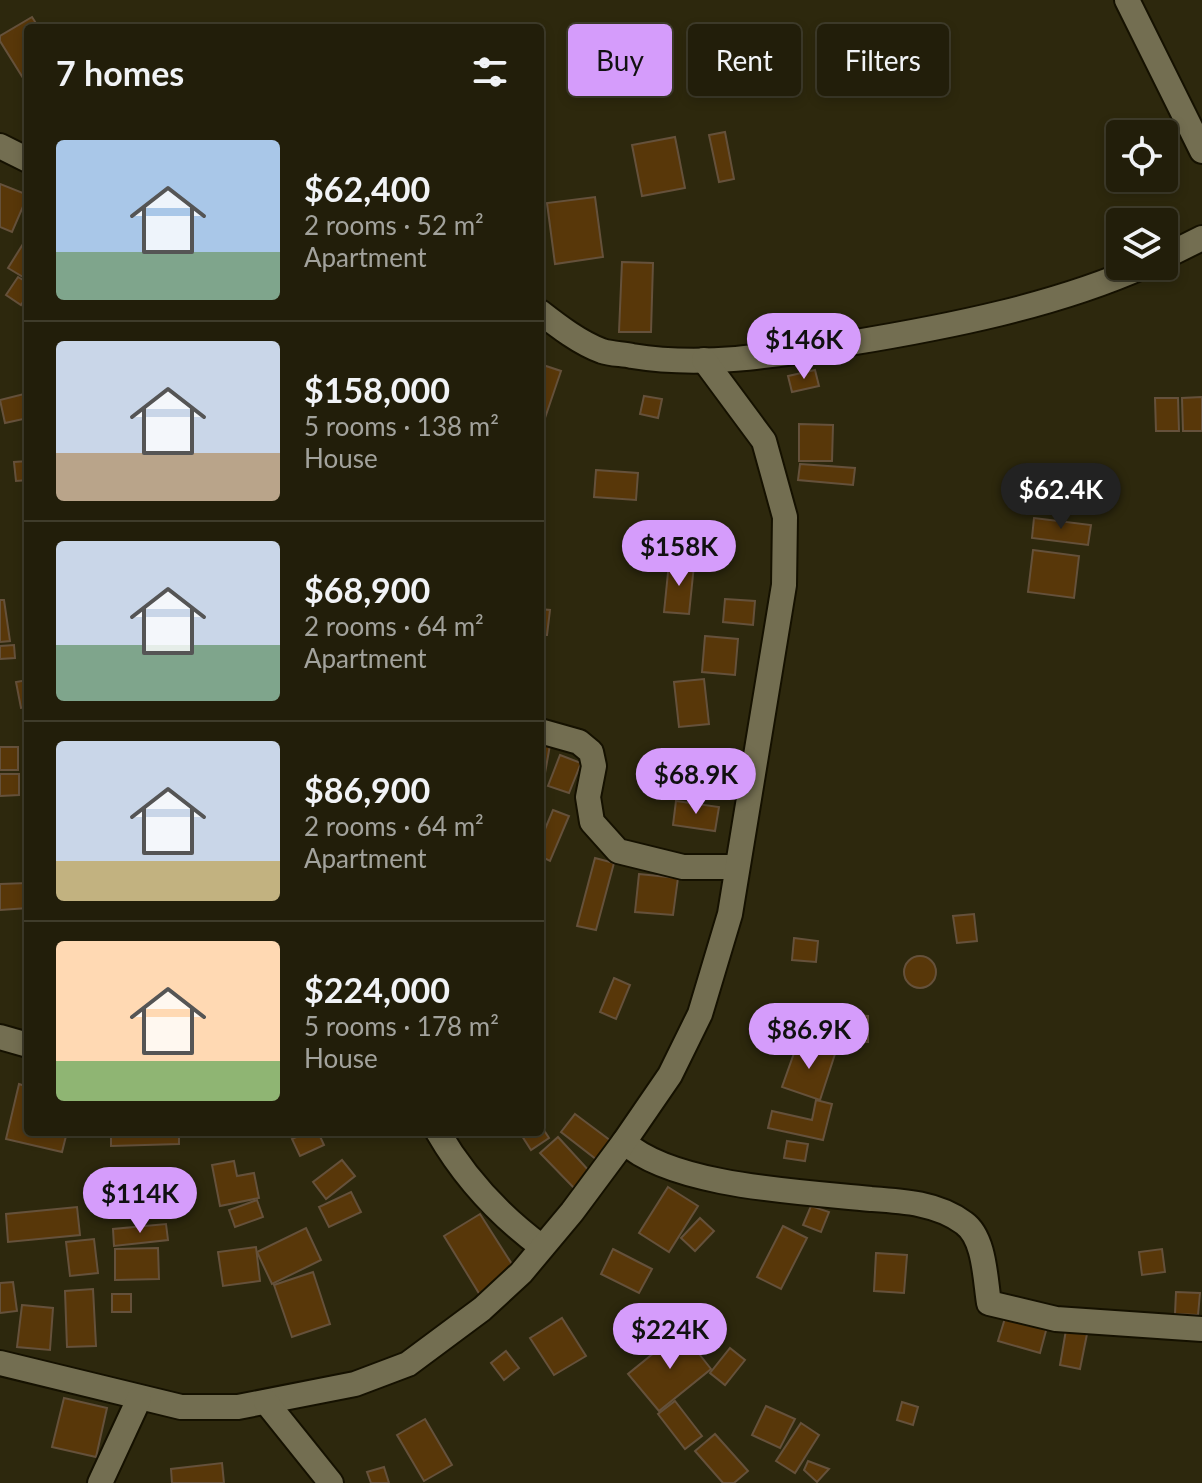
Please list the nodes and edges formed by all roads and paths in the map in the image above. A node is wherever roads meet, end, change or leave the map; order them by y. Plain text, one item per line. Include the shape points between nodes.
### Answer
1 (1127, 0) edge
2 (0, 146) edge
3 (1202, 151) edge
4 (24, 158) edge
5 (1202, 238) edge
6 (1178, 250) edge
7 (1107, 280) edge
8 (544, 315) edge
9 (704, 360) junction
10 (544, 732) edge
11 (737, 867) junction
12 (0, 1037) edge
13 (24, 1044) edge
14 (440, 1136) edge
15 (624, 1142) junction
16 (542, 1247) junction
17 (1202, 1329) edge
18 (0, 1363) edge
19 (139, 1399) junction
20 (266, 1402) junction
21 (100, 1483) edge
22 (331, 1483) edge

1 - 3 street
2 - 4 street
5 - 6 street
7 - 9 street via 928,331 755,359
8 - 9 street via 602,351 667,361
9 - 11 street via 764,441 785,517 784,585
10 - 11 street via 579,742 591,752 592,822 618,851 683,867
11 - 15 street via 730,914 700,1014 670,1075
12 - 13 street
14 - 16 street via 457,1164 514,1226
15 - 16 street
15 - 17 street via 677,1170 749,1187 922,1203 965,1223 979,1245 989,1303 1056,1319
16 - 20 street via 482,1309 408,1364 355,1384
18 - 19 street
19 - 20 street via 181,1407
19 - 21 street
20 - 22 street

